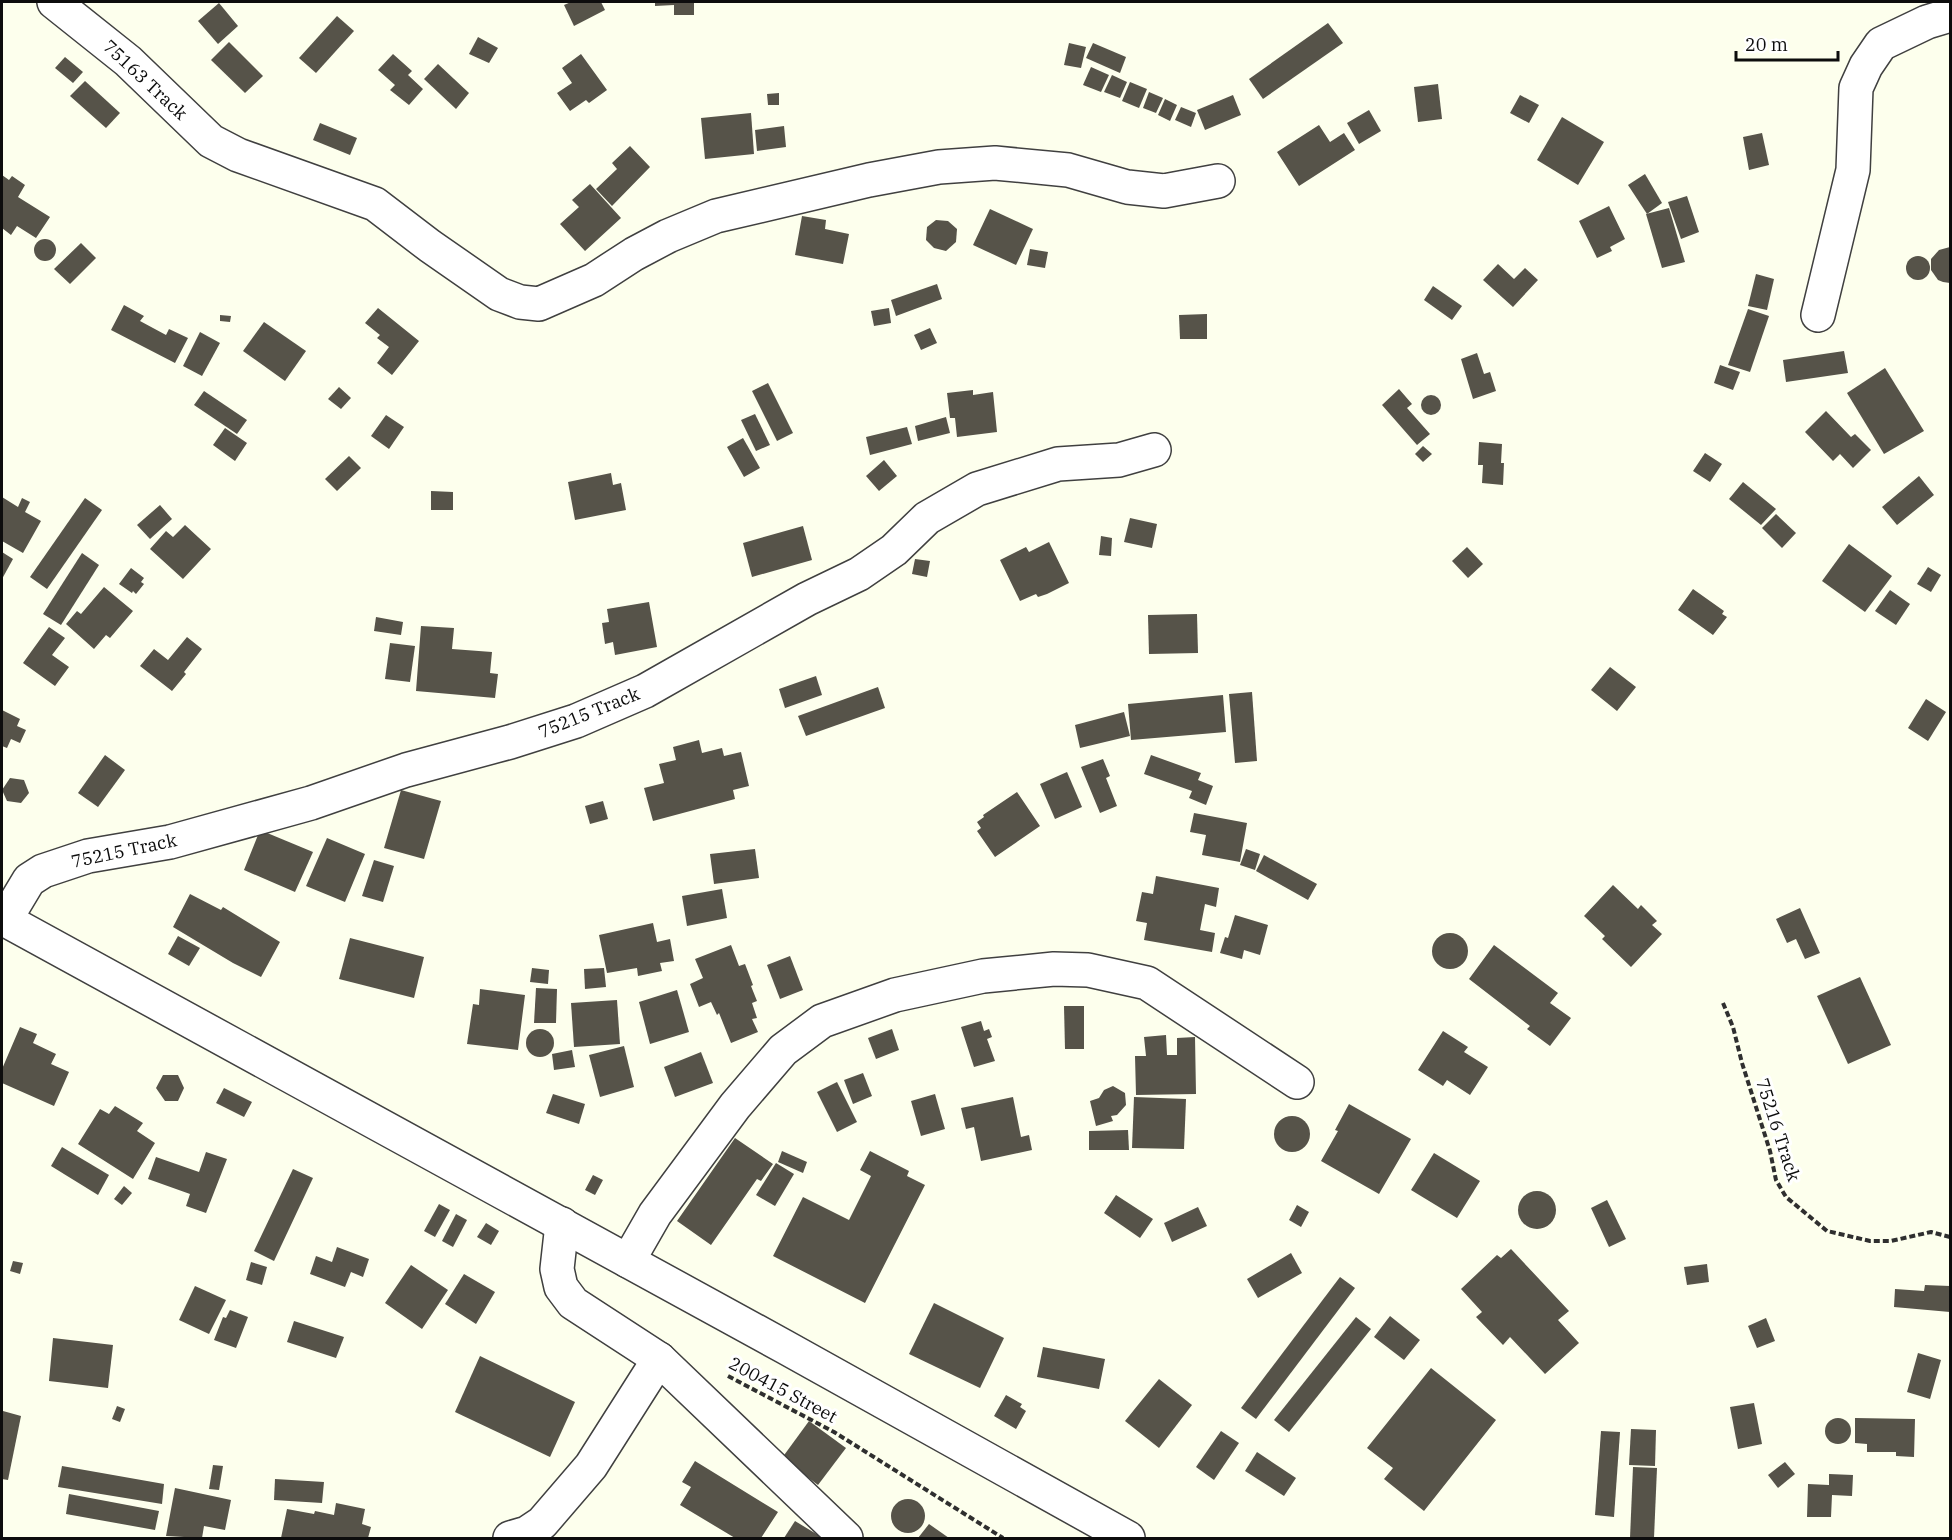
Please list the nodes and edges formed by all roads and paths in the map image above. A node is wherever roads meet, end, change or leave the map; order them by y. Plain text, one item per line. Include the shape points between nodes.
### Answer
1 (54, 2) edge
2 (1939, 19) edge
3 (1218, 181) dead end
4 (1818, 315) dead end
5 (1154, 450) dead end
6 (3, 919) edge
7 (1723, 1004) dead end
8 (1297, 1082) dead end
9 (562, 1224) junction
10 (1950, 1237) edge
11 (628, 1261) junction
12 (659, 1359) junction
13 (720, 1372) dead end
14 (510, 1539) edge
15 (846, 1539) edge
16 (1004, 1539) edge
17 (1128, 1539) edge

1 - 3 street, 75163 Track via 128,61 211,141 238,155 375,204 499,294 520,302 539,304 594,280 668,236 716,216 939,167 995,163 1068,170 1127,187 1164,191
2 - 4 street via 1881,44 1856,88 1853,170
5 - 6 street, 75215 Track via 1119,460 1058,465 977,489 927,518 894,550 859,574 807,599 645,691 576,721 405,770 311,803 170,842 88,856 43,871 29,880
6 - 9 street
7 - 10 path, 75216 Track via 1776,1180 1786,1197 1827,1231 1870,1241 1931,1232
8 - 11 street via 1147,983 1088,970 984,976 895,995 822,1021 783,1050 735,1106 655,1214
9 - 11 street
9 - 12 street via 557,1269 561,1287 573,1303
11 - 17 street
12 - 14 street via 591,1466 542,1523
12 - 15 street
13 - 16 path, 200415 Street via 834,1432

